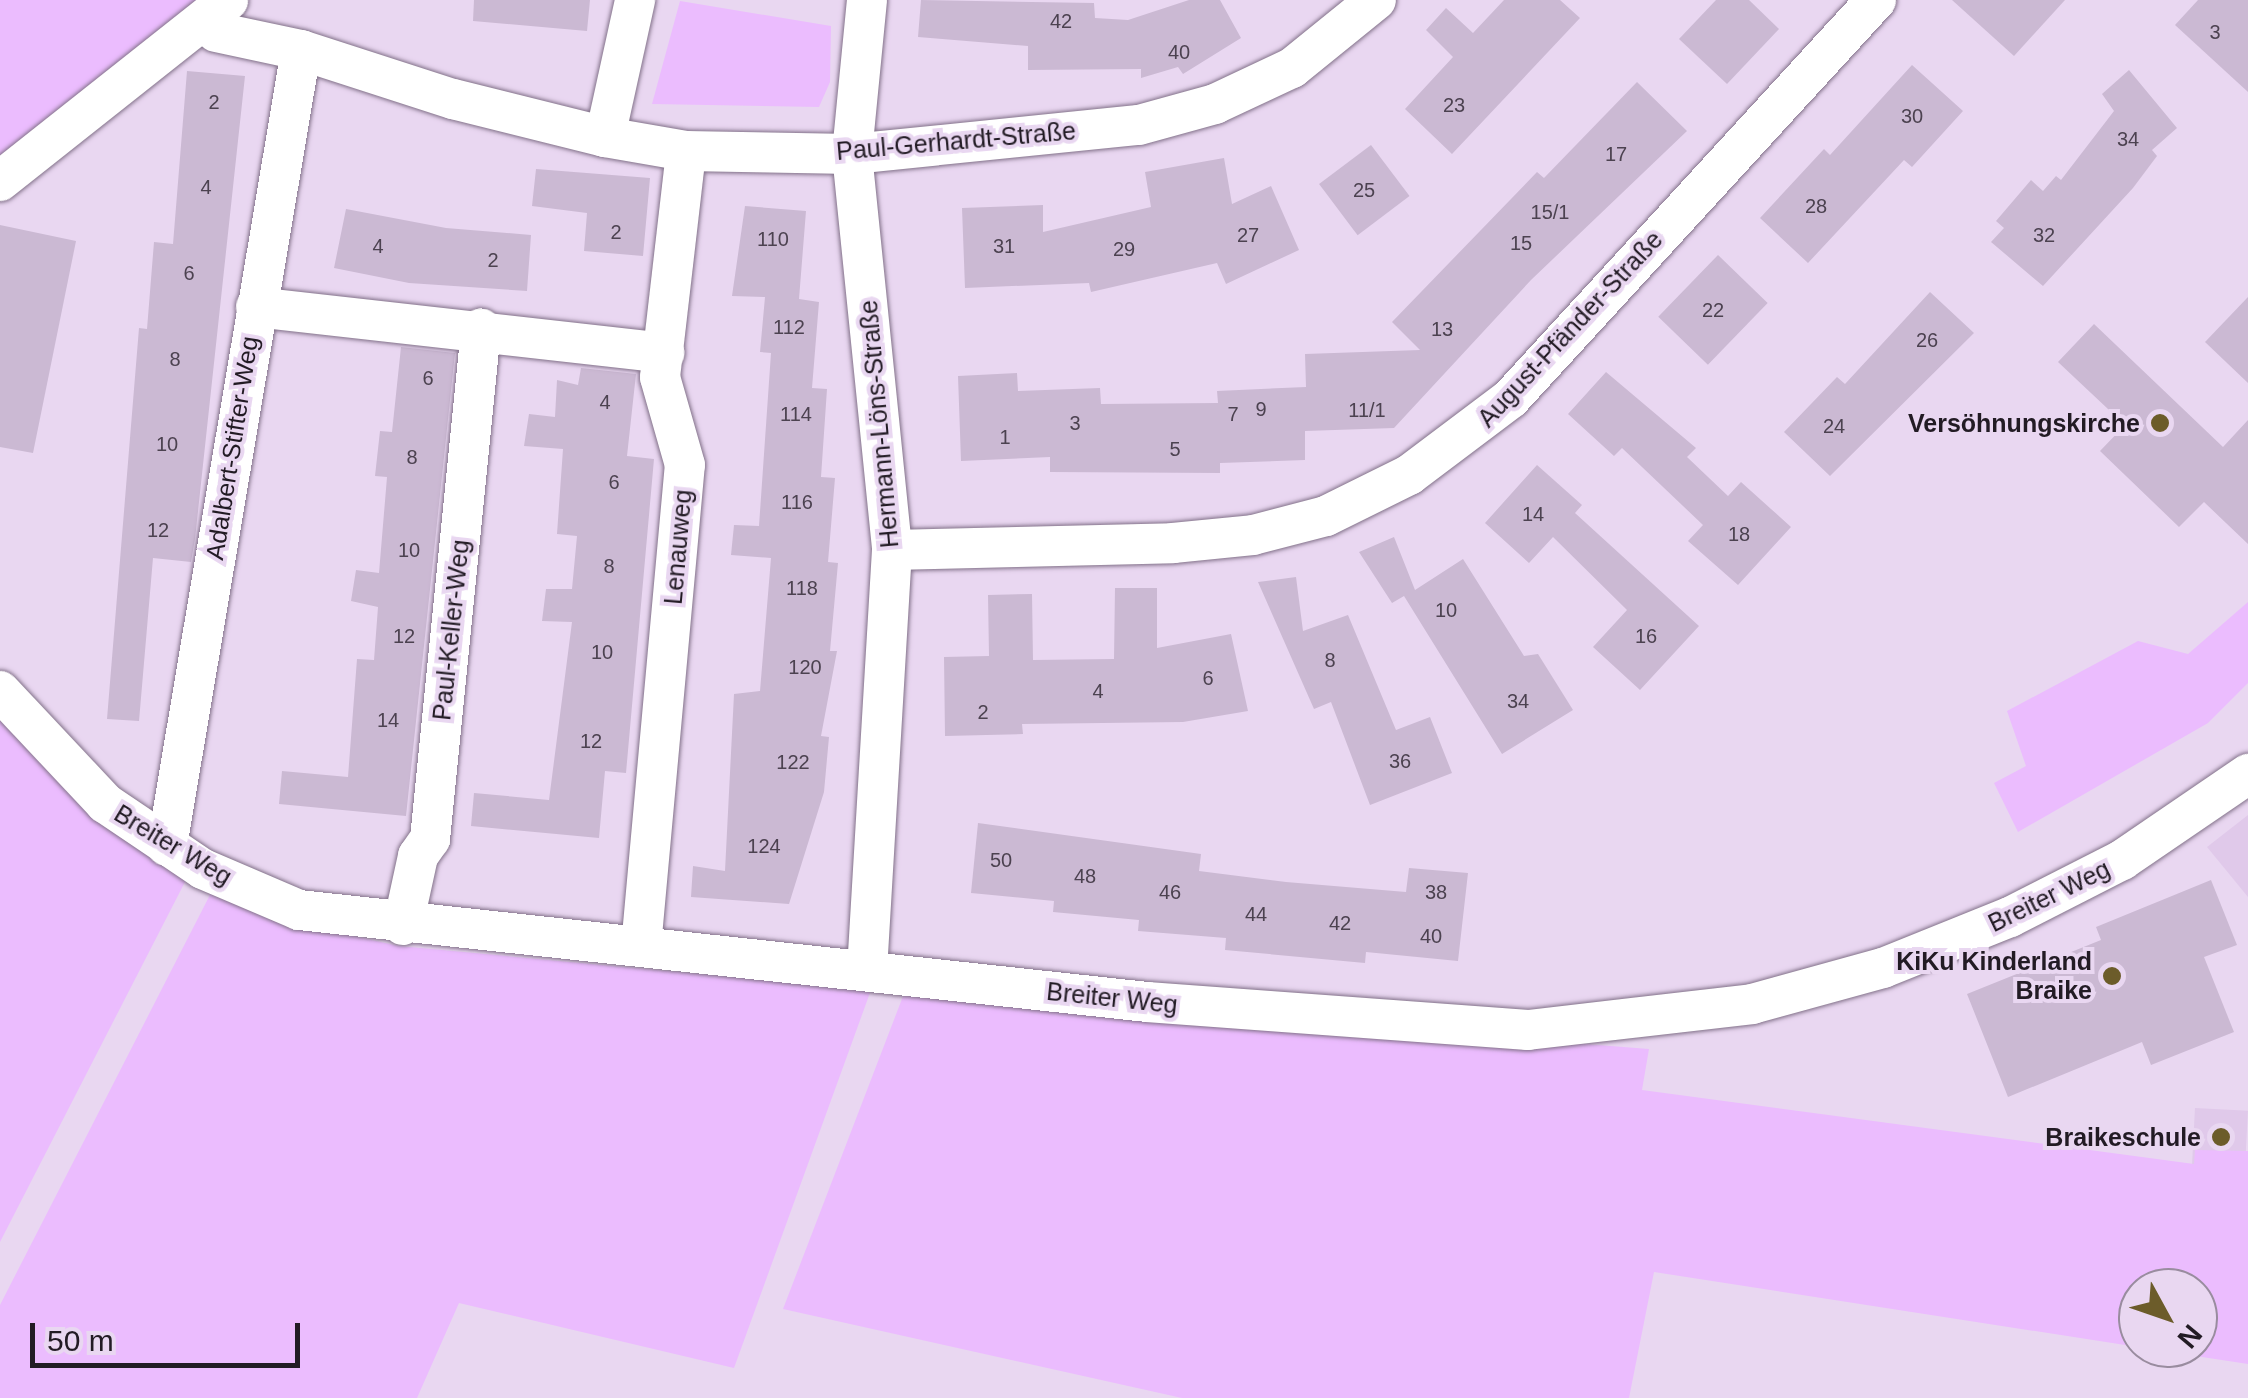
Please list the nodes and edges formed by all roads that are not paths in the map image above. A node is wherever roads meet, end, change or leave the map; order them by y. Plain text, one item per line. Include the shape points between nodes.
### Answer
1 (635, 0) edge
2 (867, 0) edge
3 (1376, 0) edge
4 (1876, 0) edge
5 (222, 16) edge
6 (302, 50) junction
7 (605, 137) junction
8 (686, 150) junction
9 (852, 154) junction
10 (0, 182) edge
11 (256, 306) junction
12 (482, 330) junction
13 (664, 353) junction
14 (892, 550) junction
15 (0, 691) edge
16 (2248, 774) edge
17 (167, 846) junction
18 (403, 925) junction
19 (641, 947) junction
20 (867, 969) junction

1 - 7 street
2 - 9 street, Hermann-Löns-Straße
3 - 9 street, Paul-Gerhardt-Straße via 1292,68 1215,104 1139,125
4 - 14 street, August-Pfänder-Straße via 1511,398 1410,476 1326,516 1253,535 1173,544
5 - 6 street, Paul-Gerhardt-Straße
5 - 10 street
6 - 7 street, Paul-Gerhardt-Straße via 453,99
6 - 11 street, Adalbert-Stifter-Weg
7 - 8 street, Paul-Gerhardt-Straße
8 - 9 street, Paul-Gerhardt-Straße
8 - 13 street, Lenauweg
9 - 14 street, Hermann-Löns-Straße
11 - 12 street
11 - 17 street, Adalbert-Stifter-Weg
12 - 13 street
12 - 18 street, Paul-Keller-Weg via 430,839 418,856
13 - 19 street, Lenauweg via 660,377 685,465
14 - 20 street, Hermann-Löns-Straße
15 - 17 street, Breiter Weg via 83,783
16 - 20 street, Breiter Weg via 2122,860 2010,917 1883,968 1752,1004 1590,1026 1367,1023
17 - 18 street, Breiter Weg via 300,910
18 - 19 street, Breiter Weg
19 - 20 street, Breiter Weg

